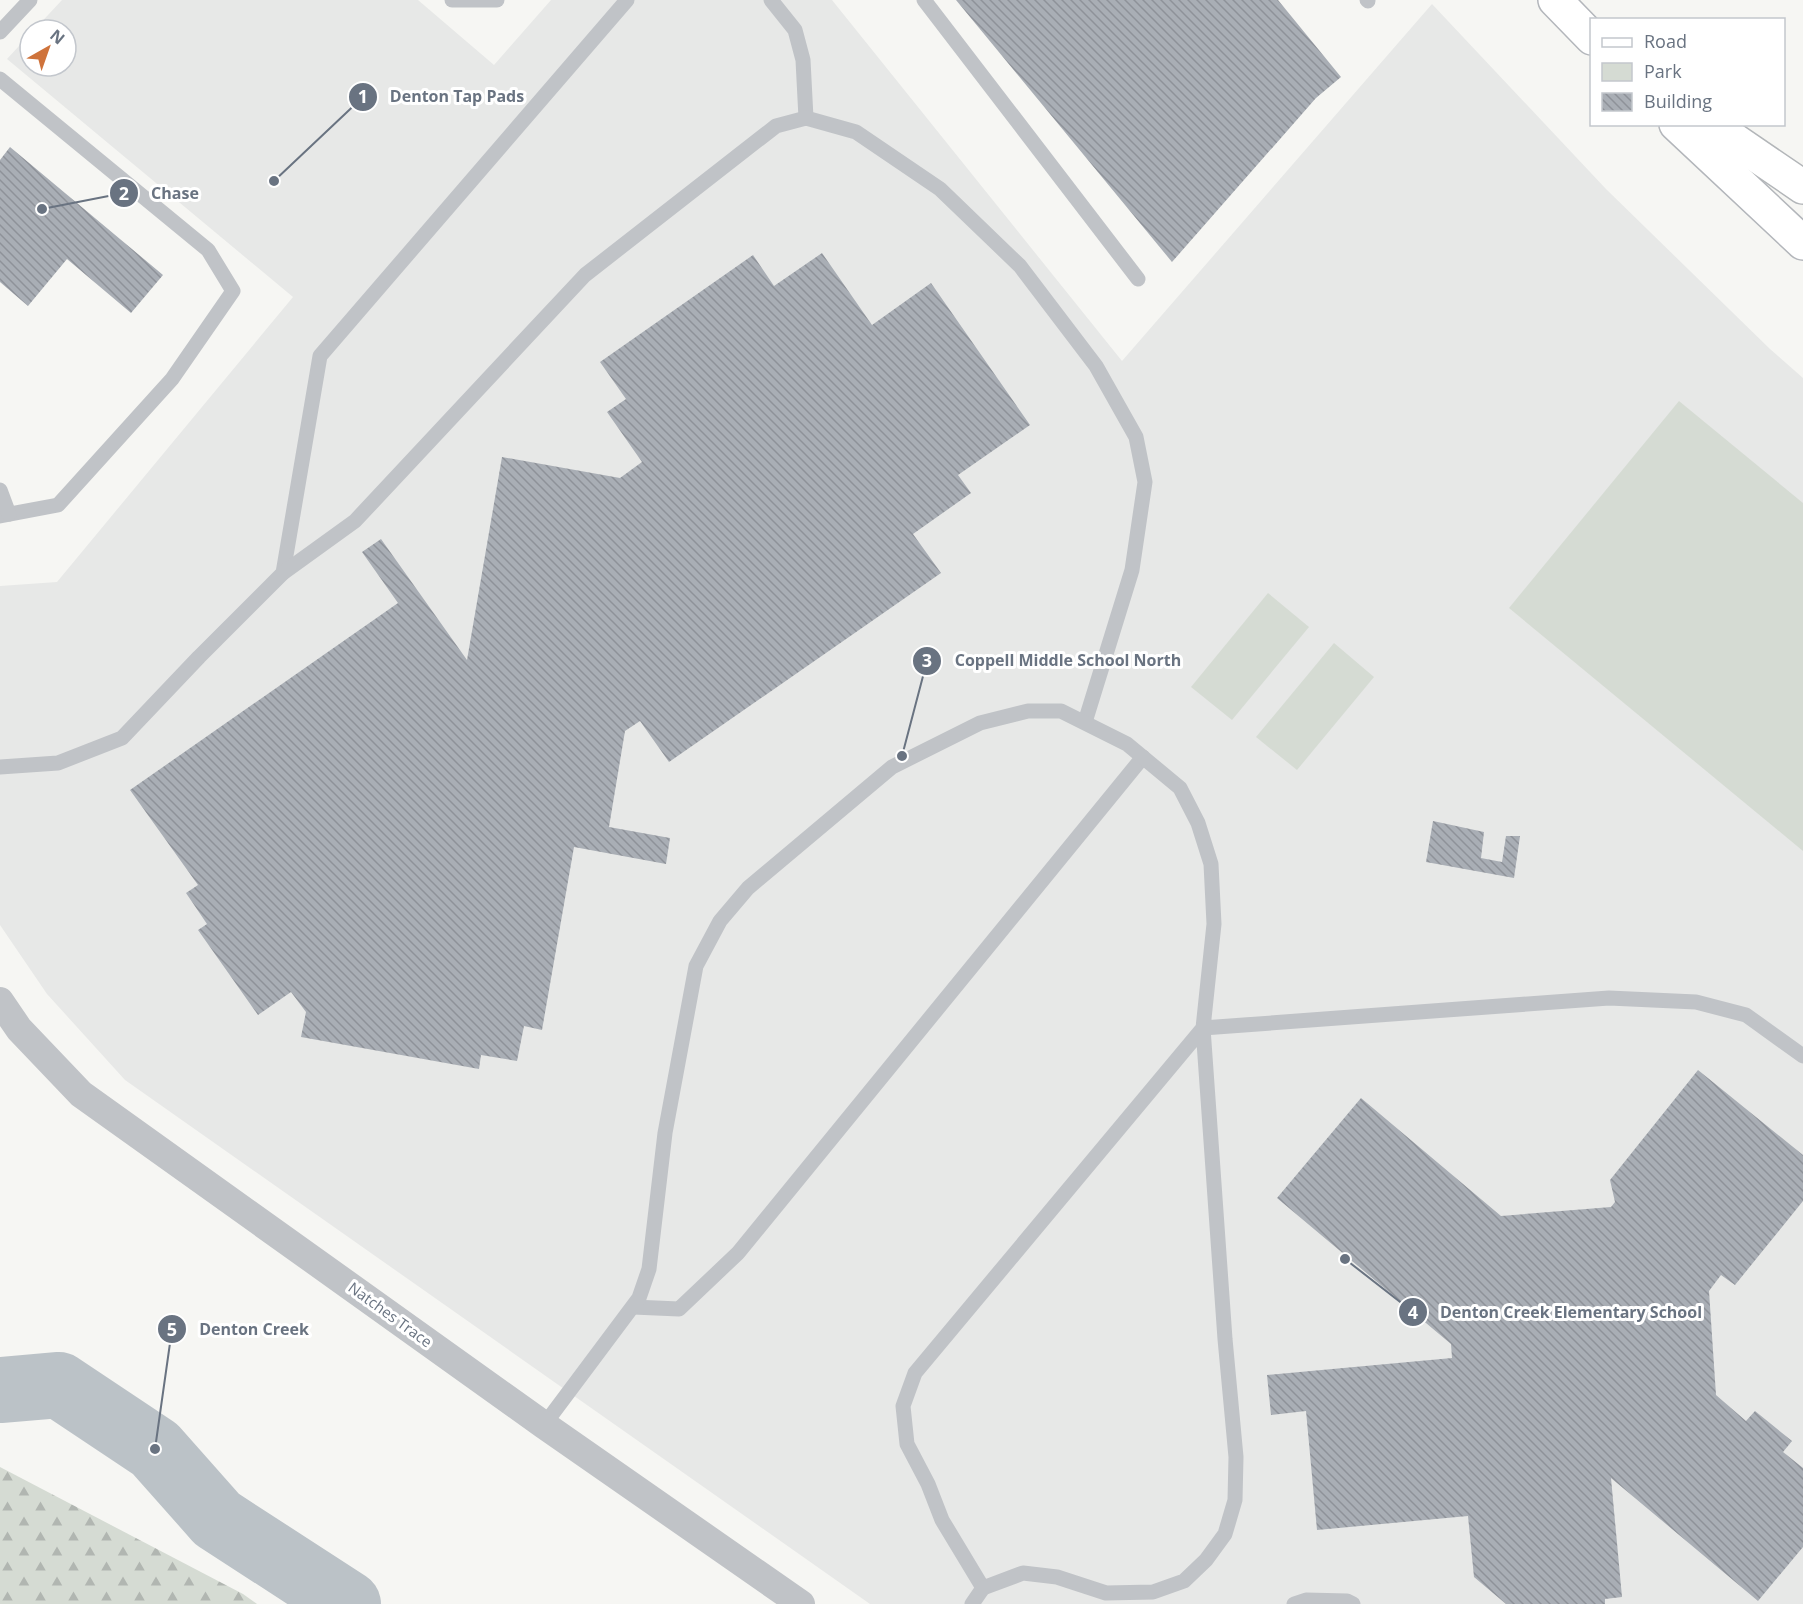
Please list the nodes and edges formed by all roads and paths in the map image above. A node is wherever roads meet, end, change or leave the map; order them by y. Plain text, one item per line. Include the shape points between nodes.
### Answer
1 (30, 0) edge
2 (452, 0) edge
3 (497, 0) edge
4 (627, 0) edge
5 (771, 0) edge
6 (924, 0) edge
7 (1555, 0) edge
8 (0, 33) edge
9 (1590, 36) edge
10 (0, 79) edge
11 (806, 118) junction
12 (1678, 126) edge
13 (1694, 126) edge
14 (1803, 187) edge
15 (1803, 243) edge
16 (1138, 279) dead end
17 (0, 490) edge
18 (4, 515) edge
19 (283, 573) junction
20 (1085, 722) junction
21 (1143, 757) junction
22 (0, 767) edge
23 (0, 1001) edge
24 (1203, 1028) junction
25 (1803, 1056) edge
26 (633, 1306) junction
27 (544, 1425) junction
28 (983, 1588) junction
29 (801, 1604) edge
30 (972, 1604) edge
31 (1294, 1604) edge
32 (1353, 1604) edge

1 - 8 lane
2 - 3 lane
4 - 19 lane via 320,356
5 - 11 lane via 795,30 803,60
6 - 16 lane
7 - 9 main road
10 - 18 lane via 208,250 233,291 172,379 58,506
11 - 19 lane via 776,126 585,275 355,521
11 - 20 lane via 856,132 940,189 1020,266 1096,366 1136,437 1145,482 1132,570
12 - 15 main road
13 - 14 main road via 1731,138
17 - 18 lane
19 - 22 lane via 122,738 58,763
20 - 21 lane
20 - 26 lane via 1061,711 1028,711 980,723 892,767 748,888 720,921 696,966 665,1133 649,1269
21 - 24 lane via 1180,788 1198,823 1211,864 1214,924
21 - 26 lane via 746,1243 679,1309
23 - 27 street, Natches Trace via 19,1029 81,1094
24 - 25 lane via 1609,998 1696,1002 1746,1015
24 - 28 lane via 915,1373 903,1406 907,1444 942,1520
24 - 28 lane via 1236,1457 1235,1500 1225,1534 1184,1581 1153,1592 1106,1593 1057,1576 1023,1573
26 - 27 lane
27 - 29 street, Natches Trace
28 - 30 lane
31 - 32 lane via 1306,1600

